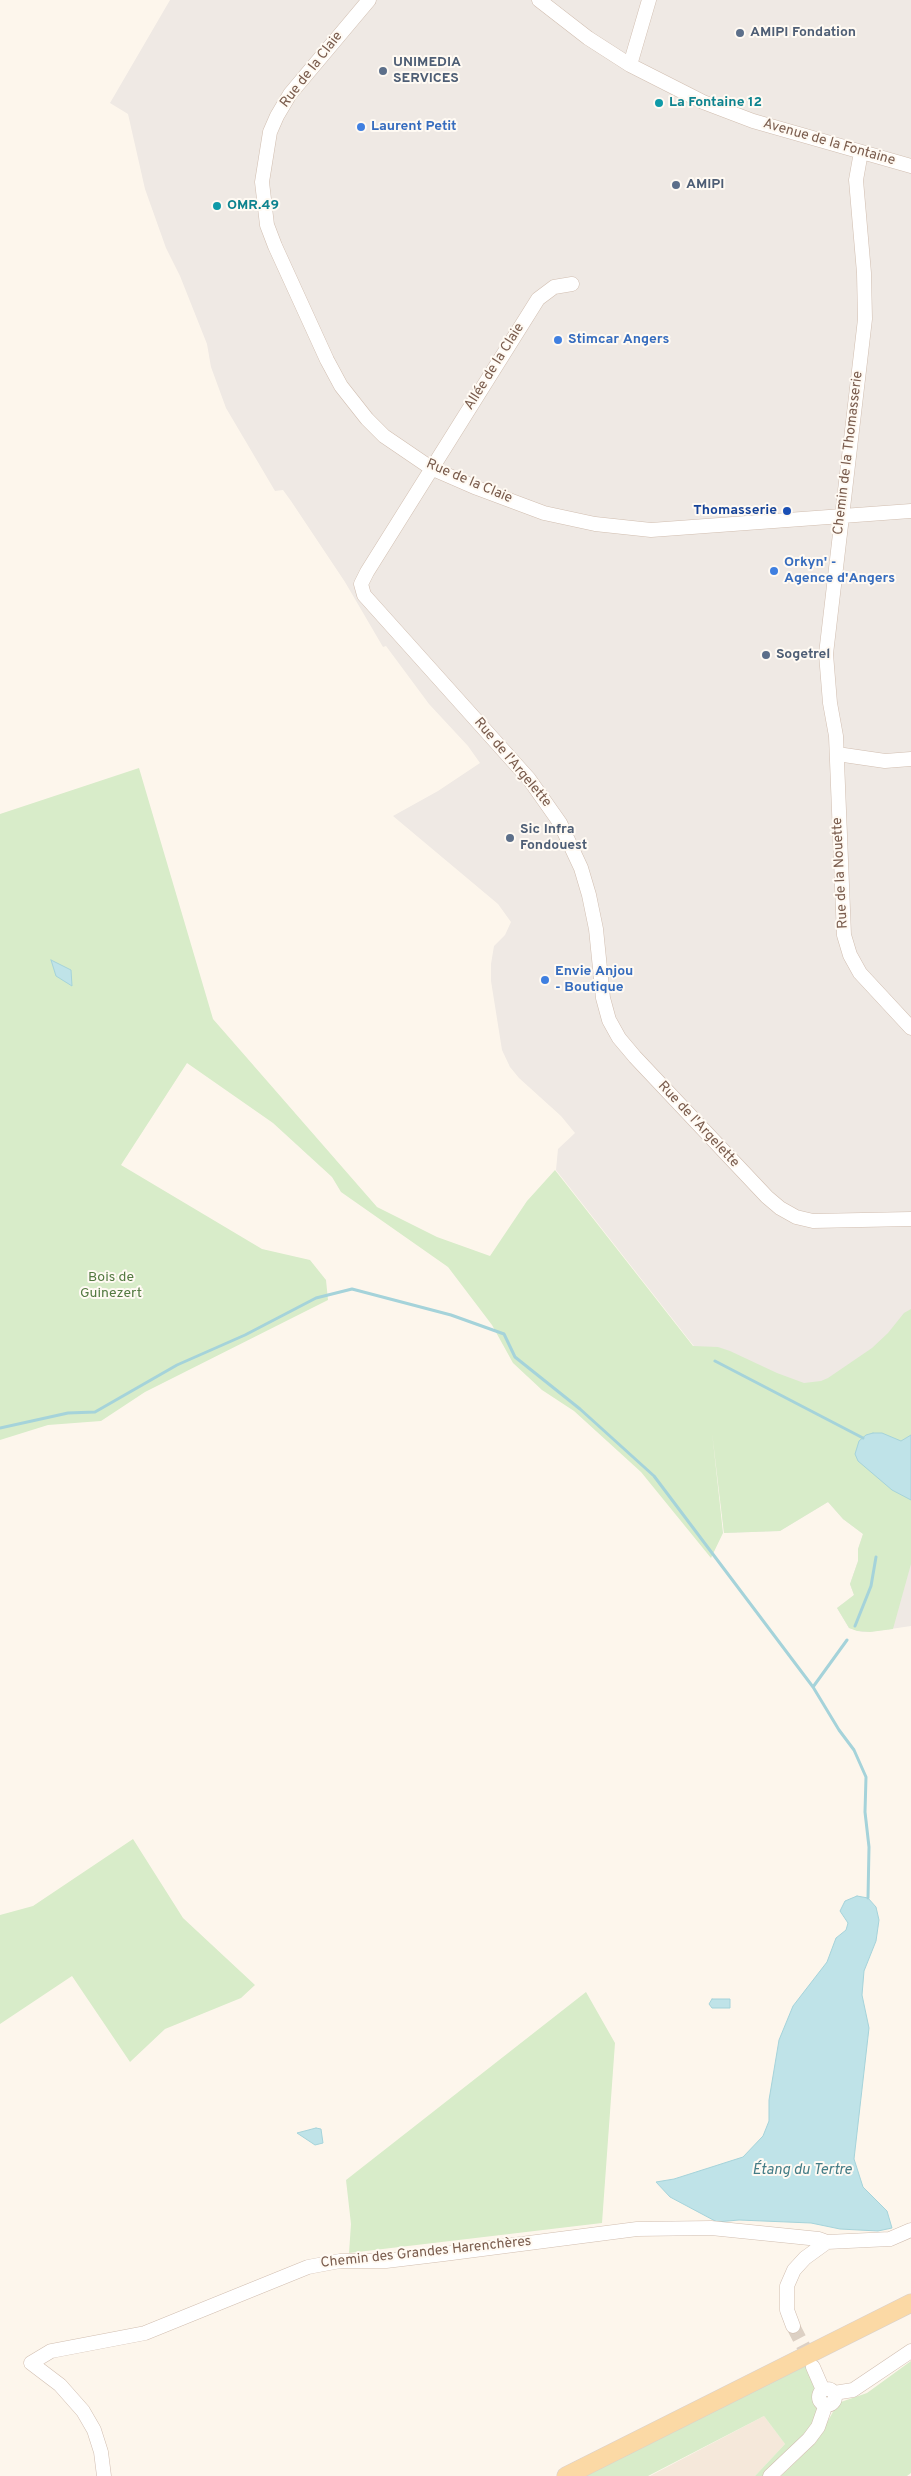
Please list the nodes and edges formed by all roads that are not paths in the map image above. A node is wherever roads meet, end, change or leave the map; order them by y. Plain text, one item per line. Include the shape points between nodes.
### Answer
1 (369, 0) edge
2 (539, 0) edge
3 (649, 0) edge
4 (630, 65) junction
5 (861, 152) junction
6 (911, 166) edge
7 (572, 284) dead end
8 (431, 468) junction
9 (911, 511) edge
10 (842, 516) junction
11 (836, 754) junction
12 (911, 759) edge
13 (911, 1028) edge
14 (911, 1219) edge
15 (911, 2230) edge
16 (827, 2242) junction
17 (911, 2303) edge
18 (793, 2326) tunnel mouth
19 (911, 2351) edge
20 (814, 2366) tunnel mouth
21 (828, 2396) junction
22 (104, 2476) edge
23 (566, 2476) edge
24 (770, 2476) edge

1 - 8 street, Rue de la Claie via 296,87 277,116 265,156 263,201 275,246 341,386 384,436
2 - 4 street, Avenue de la Fontaine
3 - 4 street
4 - 5 street, Avenue de la Fontaine via 679,92 740,117
5 - 6 street, Avenue de la Fontaine
5 - 10 street, Chemin de la Thomasserie via 856,180 865,319
7 - 8 street, Allée de la Claie via 554,287 538,299
8 - 10 street, Rue de la Claie via 544,513 595,524 651,530
8 - 14 street, Rue de l'Argelette via 366,572 362,584 364,595 529,779 560,823 581,868 589,895 603,998 609,1020 619,1038 780,1208 796,1217 812,1220
9 - 10 street, Rue de la Claie
10 - 11 street, Chemin de la Thomasserie via 826,654
11 - 12 street via 885,761
11 - 13 street, Rue de la Nouette via 844,935 850,956 860,973
15 - 16 street via 890,2239
16 - 18 street via 805,2258 790,2278 786,2302
16 - 22 street, Chemin des Grandes Harenchères via 711,2228 631,2229 444,2254 340,2261 308,2267 145,2333 52,2351 31,2362 60,2385 82,2411 94,2430
17 - 23 main road
19 - 21 street via 853,2390
20 - 21 street
21 - 24 street via 818,2427

